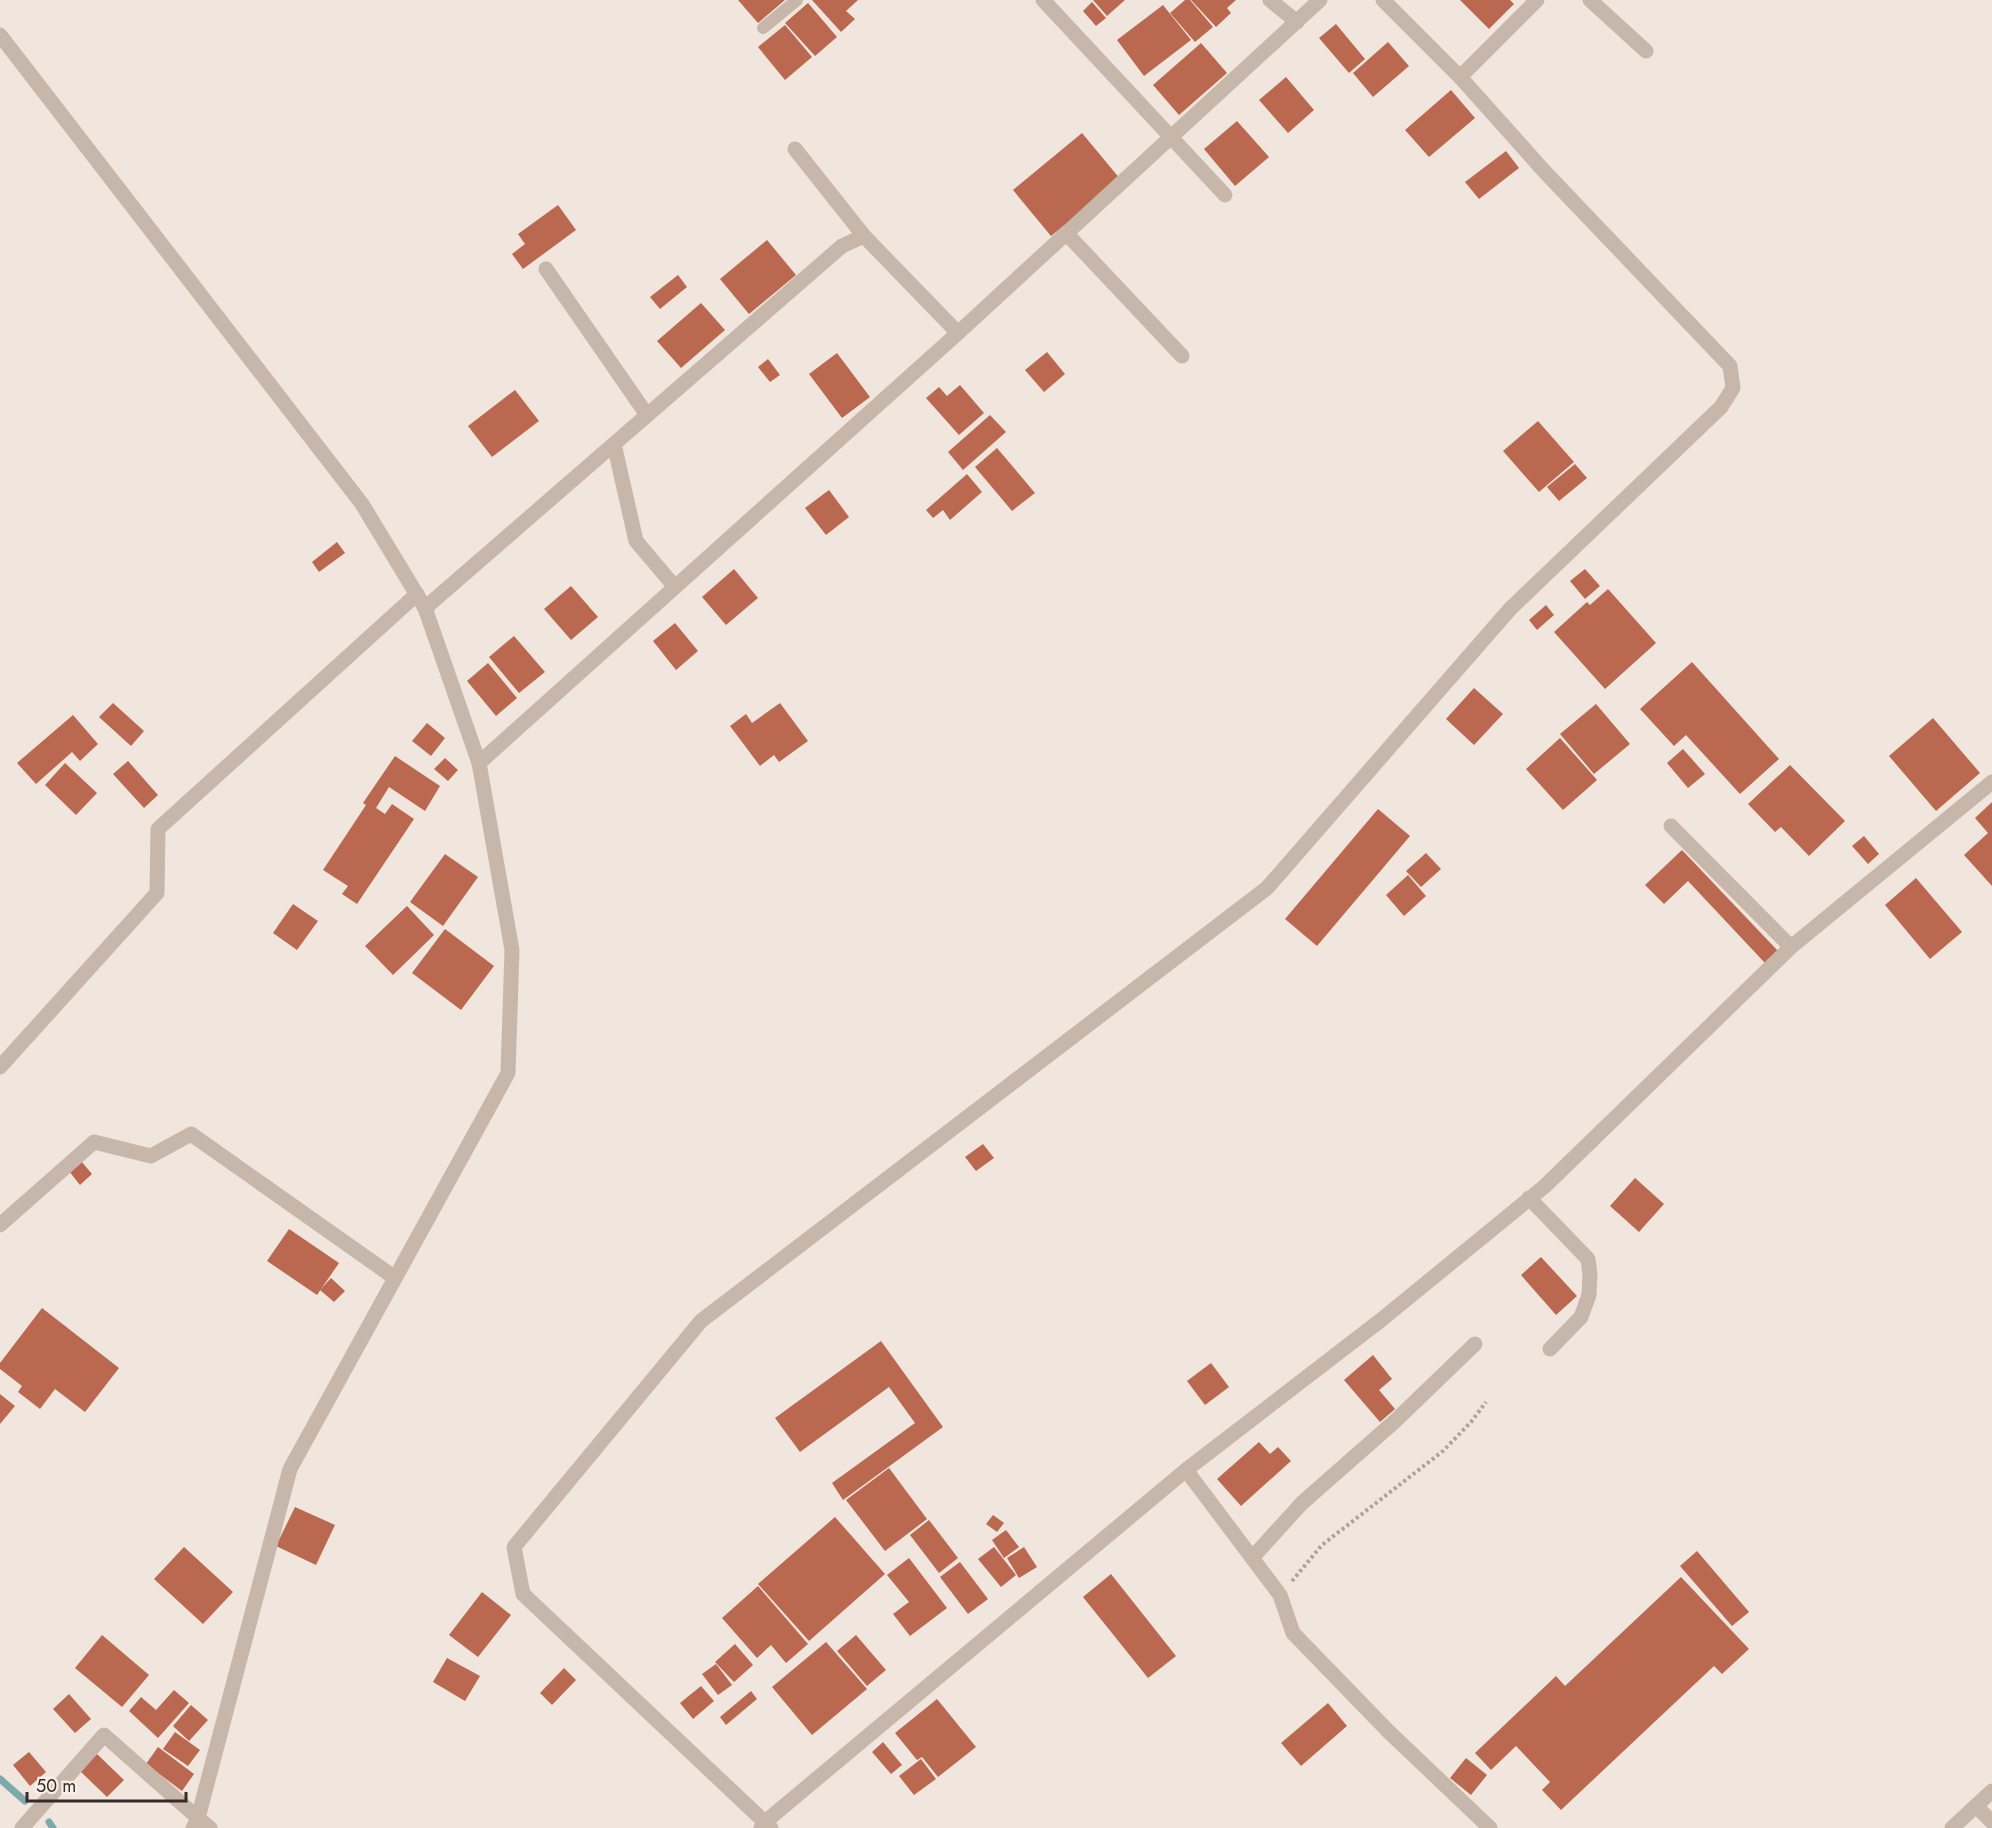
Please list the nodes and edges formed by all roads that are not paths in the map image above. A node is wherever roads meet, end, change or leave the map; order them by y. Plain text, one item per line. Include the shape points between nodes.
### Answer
1 (797, 0) edge
2 (1042, 0) edge
3 (1270, 0) edge
4 (1320, 0) edge
5 (1383, 0) edge
6 (1537, 0) edge
7 (1590, 0) edge
8 (1297, 22) junction
9 (763, 28) dead end
10 (0, 35) edge
11 (1646, 51) dead end
12 (1460, 77) junction
13 (1170, 138) junction
14 (795, 149) dead end
15 (1225, 195) dead end
16 (1066, 233) junction
17 (864, 236) junction
18 (546, 269) dead end
19 (958, 333) junction
20 (1182, 356) dead end
21 (647, 415) junction
22 (614, 444) junction
23 (675, 587) junction
24 (417, 594) junction
25 (425, 608) junction
26 (479, 763) junction
27 (1992, 782) edge
28 (1671, 826) dead end
29 (1791, 947) junction
30 (0, 1067) edge
31 (1529, 1198) junction
32 (0, 1225) edge
33 (395, 1278) junction
34 (1475, 1344) dead end
35 (1550, 1349) dead end
36 (1186, 1470) junction
37 (1252, 1558) junction
38 (1992, 1791) edge
39 (1976, 1806) junction
40 (1992, 1822) edge
41 (195, 1823) edge
42 (766, 1826) edge
43 (22, 1828) edge
44 (210, 1828) edge
45 (1490, 1828) edge
46 (1952, 1828) edge

1 - 9 lane
2 - 13 street
3 - 8 street
4 - 8 street
5 - 12 street
6 - 12 street
7 - 11 street
8 - 13 street
10 - 24 street via 362,504
12 - 42 street via 1730,366 1732,388 1721,407 1510,609 1267,888 701,1321 514,1547 524,1594
13 - 15 street
13 - 16 street
14 - 17 street
16 - 19 street
16 - 20 street
17 - 19 street
17 - 21 street via 842,246
18 - 21 street
19 - 23 street
21 - 22 street
22 - 23 street via 636,540
22 - 25 street
23 - 26 street
24 - 25 street
24 - 30 street via 158,829 157,893
25 - 26 street
26 - 33 street via 513,950 508,1073
27 - 29 street
28 - 29 street
29 - 31 street
31 - 35 street via 1588,1259 1589,1295 1581,1317
31 - 36 street via 1381,1320
32 - 33 street via 94,1142 151,1155 191,1134
33 - 41 street via 290,1469
34 - 37 street via 1302,1503
36 - 37 street
36 - 42 street
37 - 45 street via 1280,1595 1293,1633
38 - 39 street
39 - 40 street
39 - 46 street
41 - 43 street via 104,1735
41 - 44 street

